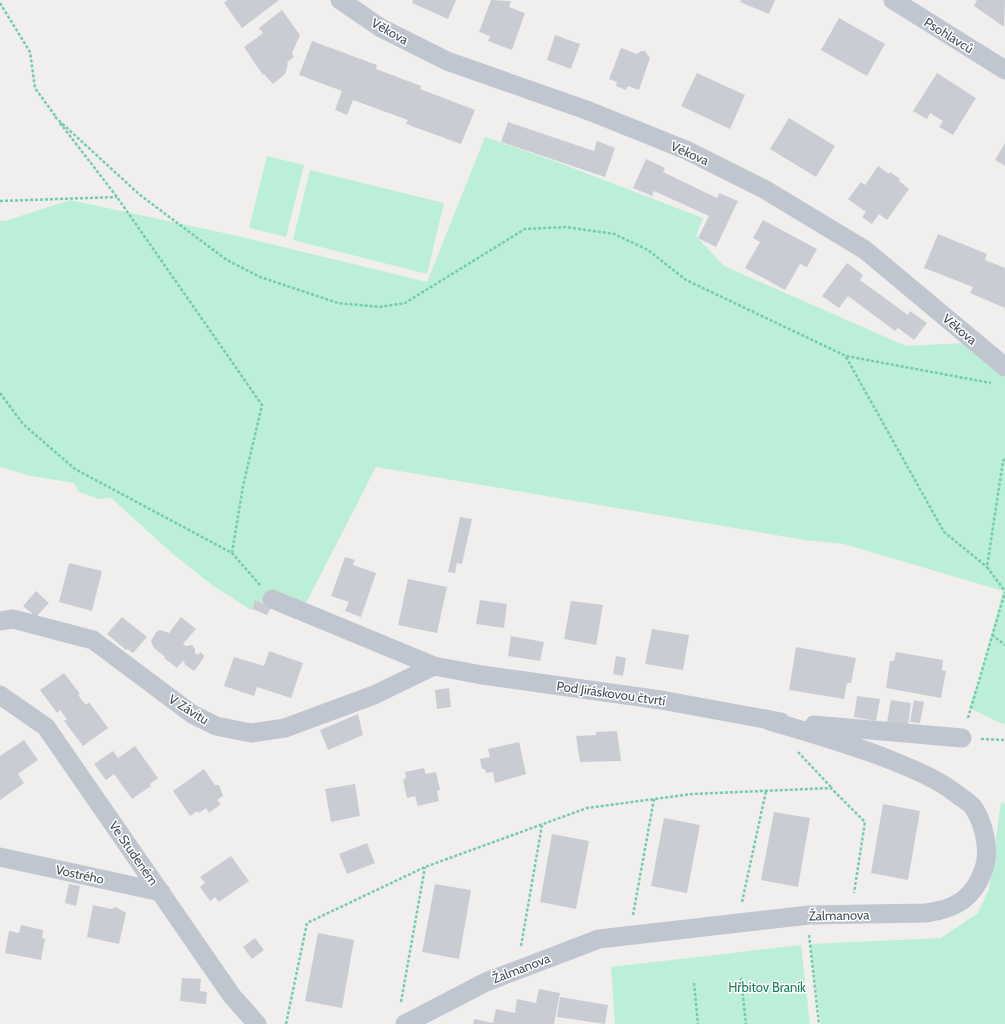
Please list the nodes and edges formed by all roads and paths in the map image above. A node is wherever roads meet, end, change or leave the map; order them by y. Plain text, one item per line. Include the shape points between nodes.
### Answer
1 (340, 0) edge
2 (893, 0) edge
3 (0, 3) edge
4 (1005, 70) edge
5 (56, 117) junction
6 (117, 197) junction
7 (0, 201) edge
8 (846, 356) junction
9 (1005, 367) edge
10 (997, 384) dead end
11 (0, 392) edge
12 (1005, 459) edge
13 (232, 553) junction
14 (987, 567) junction
15 (1005, 592) edge
16 (272, 599) joint
17 (0, 621) edge
18 (992, 635) junction
19 (1005, 645) edge
20 (434, 666) junction
21 (0, 695) edge
22 (770, 721) junction
23 (962, 738) joint
24 (795, 749) dead end
25 (831, 788) junction
26 (766, 791) junction
27 (654, 799) junction
28 (542, 824) junction
29 (0, 857) edge
30 (425, 867) junction
31 (161, 892) junction
32 (851, 916) junction
33 (738, 922) junction
34 (630, 935) junction
35 (809, 944) dead end
36 (517, 970) junction
37 (741, 978) dead end
38 (694, 983) dead end
39 (403, 1016) edge
40 (257, 1024) edge
41 (286, 1024) edge
42 (698, 1024) edge
43 (746, 1024) edge
44 (819, 1024) edge

1 - 9 street, Věkova via 381,28 447,61 589,111 686,150 764,189 865,250
2 - 4 street, Psohlavců
3 - 5 path via 30,52 35,88
5 - 6 path
5 - 8 path via 140,195 227,260 260,277 338,303 380,307 405,303 525,229 566,226 614,234 648,250 686,280
6 - 7 path
6 - 13 path via 262,405 243,486
8 - 10 path
8 - 14 path via 944,532
11 - 13 path via 23,424 75,469
12 - 14 path
13 - 16 path
14 - 15 path
15 - 18 path
16 - 20 street, Pod Jiráskovou čtvrtí
17 - 20 street, V Závitu via 13,619 93,640 192,714 216,726 251,733 292,725 374,695
18 - 19 path
18 - 23 path
20 - 22 street, Pod Jiráskovou čtvrtí via 661,700
21 - 31 street, Ve Studeném via 46,727
22 - 23 street, Pod Jiráskovou čtvrtí
22 - 32 street, Žalmanova via 840,741 926,774 972,806 983,830 985,868 977,886 964,900 945,910 926,913
24 - 25 path
25 - 26 path
25 - 32 path via 865,822
26 - 27 path via 692,794
26 - 33 path
27 - 28 path via 587,808
27 - 34 path
28 - 30 path
28 - 36 path
29 - 31 street, Vostrého
30 - 39 path
30 - 41 path via 307,923
31 - 40 street, Ve Studeném via 232,996
32 - 33 street, Žalmanova via 809,915
33 - 34 street, Žalmanova
34 - 36 street, Žalmanova via 599,939
35 - 44 path
36 - 39 street, Žalmanova
37 - 43 path
38 - 42 path

